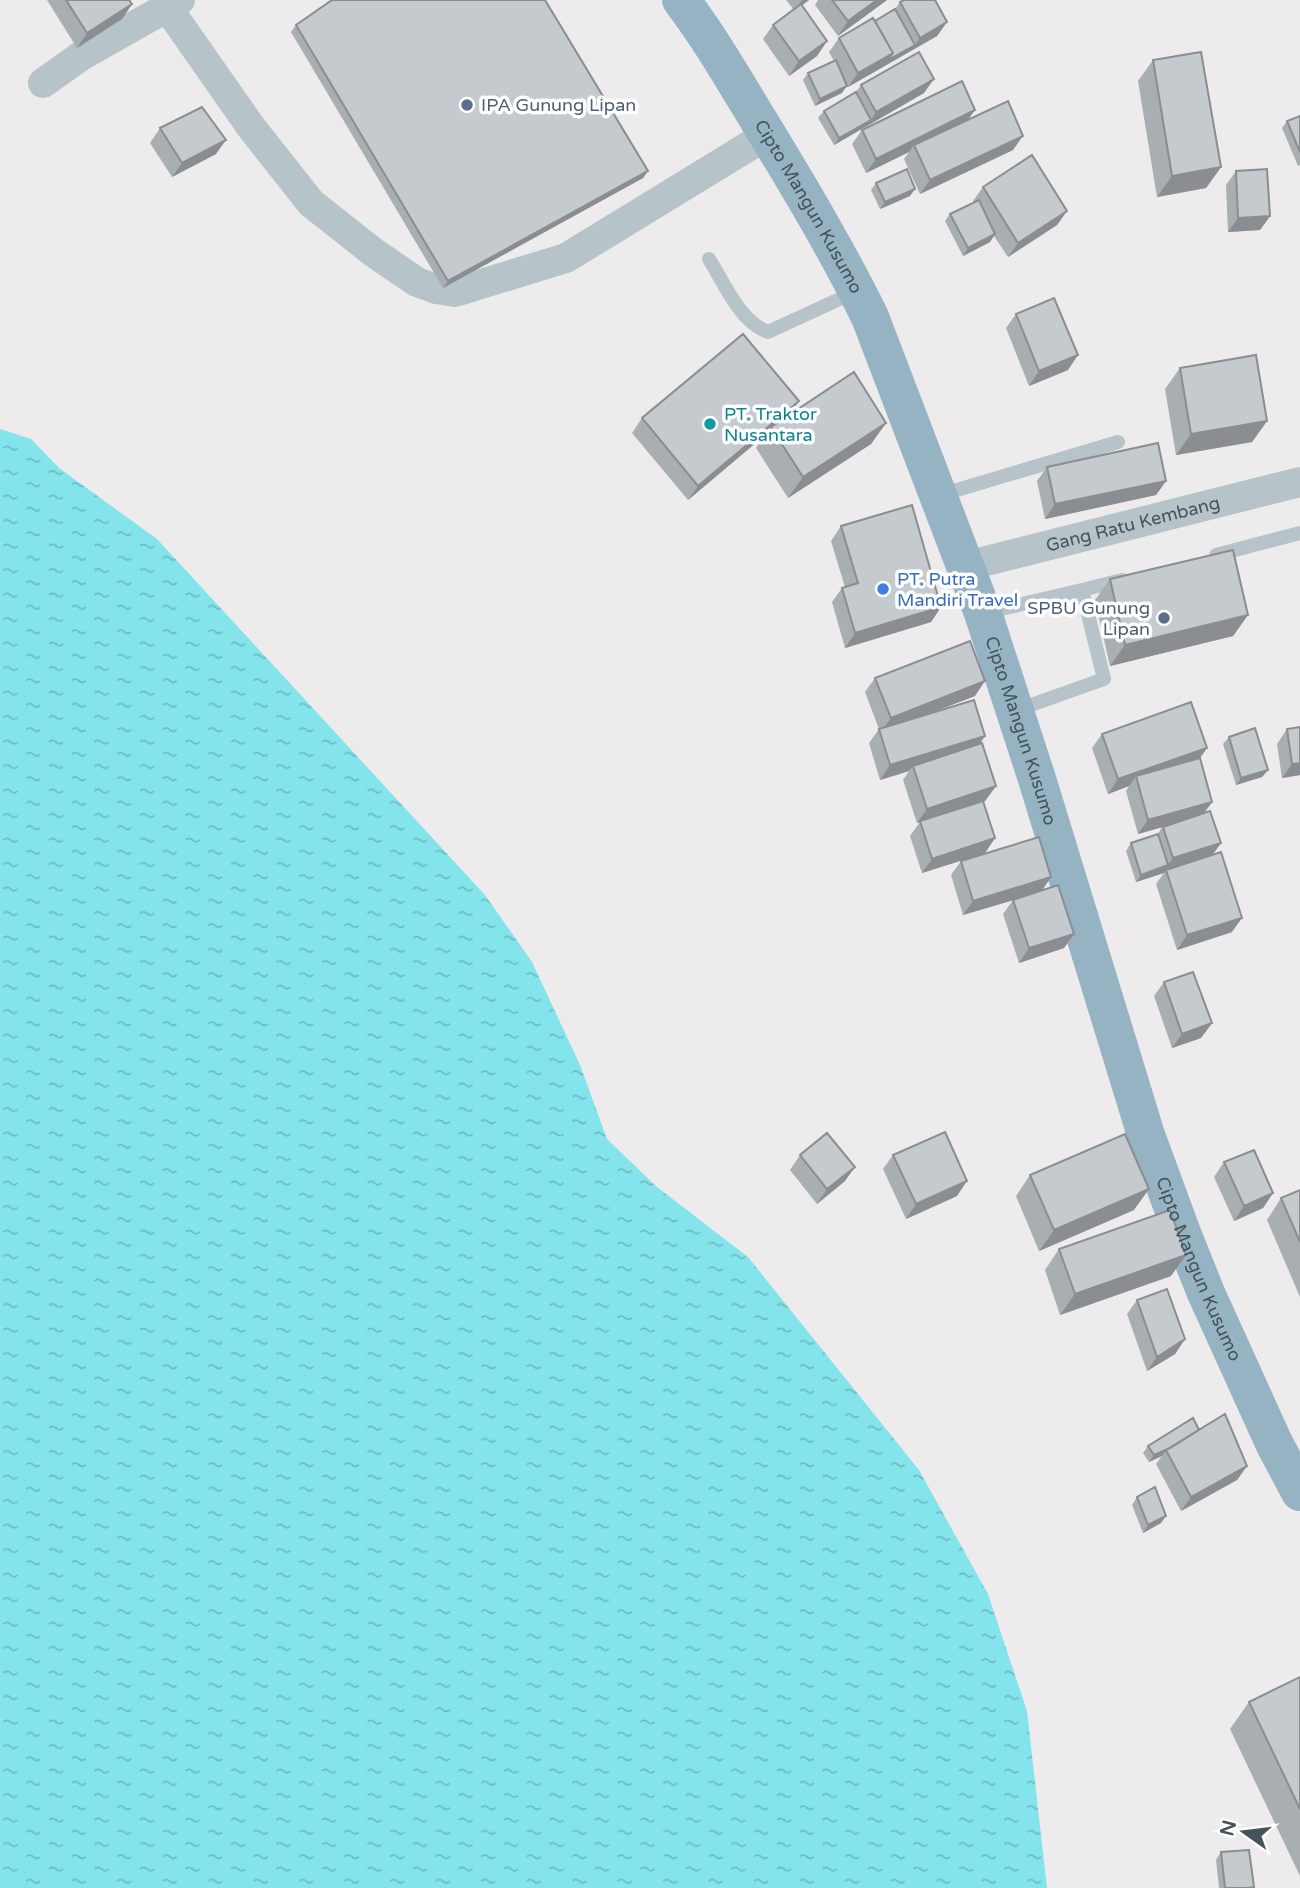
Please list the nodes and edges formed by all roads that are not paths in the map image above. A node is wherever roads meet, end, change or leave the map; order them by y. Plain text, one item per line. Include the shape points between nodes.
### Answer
1 (681, 0) edge
2 (174, 4) edge
3 (43, 83) dead end
4 (767, 135) junction
5 (709, 258) dead end
6 (857, 291) junction
7 (1118, 442) dead end
8 (1300, 482) edge
9 (939, 495) junction
10 (1300, 533) edge
11 (1198, 560) edge
12 (966, 566) junction
13 (1133, 577) edge
14 (1082, 590) junction
15 (983, 613) junction
16 (1015, 711) junction
17 (1300, 1492) edge

1 - 4 highway, Cipto Mangun Kusumo
2 - 3 street via 81,55
2 - 4 street via 251,127 311,203 373,252 417,282 436,289 455,292 566,258
4 - 6 highway, Cipto Mangun Kusumo
5 - 6 lane via 745,317 768,332
6 - 9 highway, Cipto Mangun Kusumo
7 - 9 lane
8 - 12 street, Gang Ratu Kembang
9 - 12 highway, Cipto Mangun Kusumo
10 - 11 lane
12 - 15 highway, Cipto Mangun Kusumo
13 - 14 lane
14 - 15 lane
14 - 16 lane via 1104,679
15 - 16 highway, Cipto Mangun Kusumo
16 - 17 highway, Cipto Mangun Kusumo via 1146,1135 1211,1306

